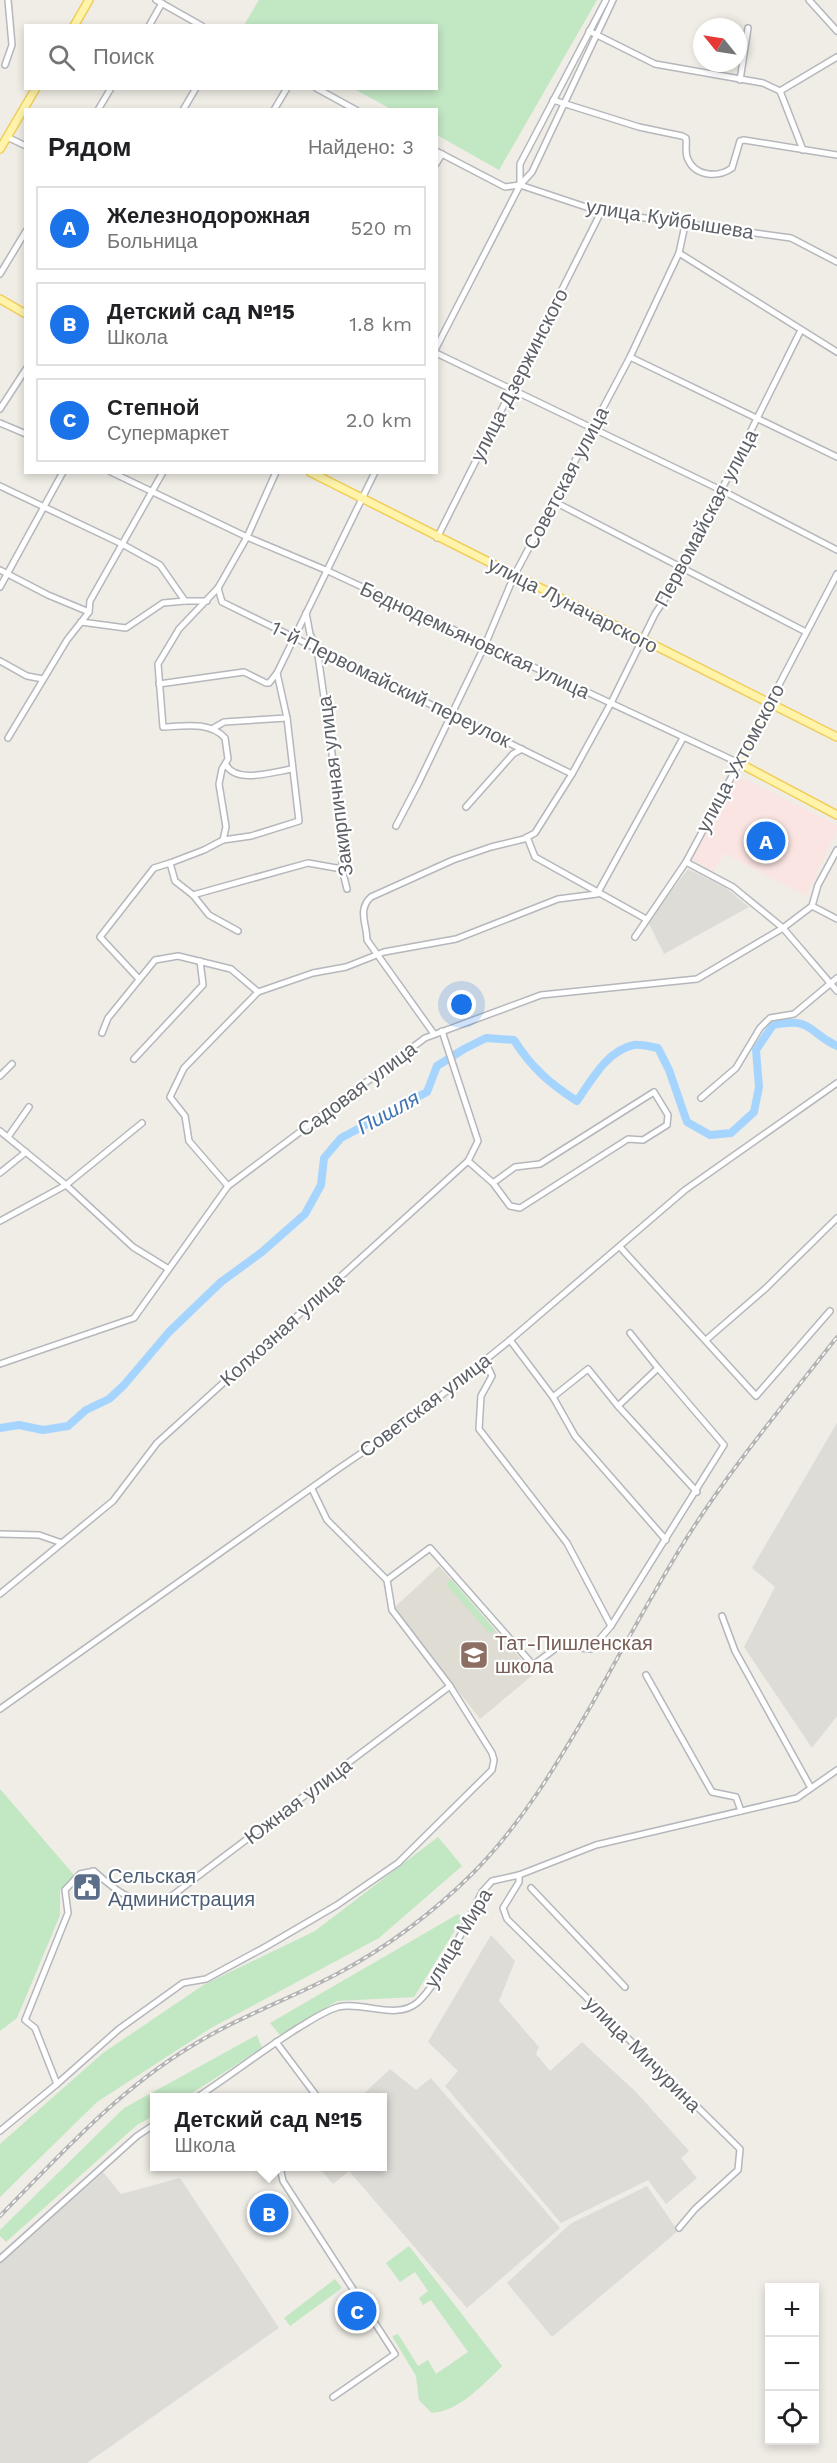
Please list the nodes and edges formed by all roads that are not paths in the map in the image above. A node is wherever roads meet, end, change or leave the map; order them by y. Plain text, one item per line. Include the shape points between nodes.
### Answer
1 (8, 0) edge
2 (89, 0) edge
3 (606, 0) edge
4 (613, 0) edge
5 (809, 0) edge
6 (159, 2) edge
7 (75, 24) edge
8 (150, 24) edge
9 (198, 24) edge
10 (589, 31) junction
11 (837, 31) edge
12 (597, 37) junction
13 (837, 57) edge
14 (5, 65) dead end
15 (741, 72) edge
16 (740, 80) junction
17 (35, 90) edge
18 (110, 90) edge
19 (195, 90) edge
20 (286, 90) edge
21 (320, 90) edge
22 (780, 91) junction
23 (554, 100) junction
24 (564, 104) junction
25 (24, 108) edge
26 (24, 108) edge
27 (99, 108) edge
28 (184, 108) edge
29 (275, 108) edge
30 (352, 108) edge
31 (7, 137) junction
32 (24, 145) edge
33 (0, 149) edge
34 (803, 150) junction
35 (439, 153) edge
36 (837, 155) edge
37 (519, 185) junction
38 (601, 212) junction
39 (685, 225) junction
40 (24, 234) edge
41 (678, 253) junction
42 (837, 262) edge
43 (0, 274) edge
44 (0, 299) edge
45 (24, 313) edge
46 (801, 330) junction
47 (438, 344) edge
48 (837, 352) edge
49 (438, 354) edge
50 (630, 357) junction
51 (24, 372) edge
52 (512, 389) junction
53 (0, 409) edge
54 (757, 419) junction
55 (0, 423) edge
56 (593, 428) junction
57 (24, 433) edge
58 (837, 457) edge
59 (62, 474) edge
60 (115, 474) edge
61 (163, 474) edge
62 (275, 474) edge
63 (314, 474) edge
64 (374, 474) edge
65 (0, 486) edge
66 (721, 490) junction
67 (153, 491) junction
68 (362, 499) junction
69 (553, 501) junction
70 (44, 508) junction
71 (246, 537) junction
72 (437, 538) junction
73 (122, 544) junction
74 (837, 550) edge
75 (681, 567) junction
76 (0, 570) edge
77 (328, 571) junction
78 (7, 574) junction
79 (837, 574) edge
80 (514, 576) junction
81 (0, 587) edge
82 (218, 588) junction
83 (185, 601) junction
84 (207, 601) junction
85 (88, 612) junction
86 (306, 613) junction
87 (81, 622) junction
88 (806, 632) junction
89 (294, 636) junction
90 (642, 641) junction
91 (485, 645) junction
92 (317, 648) junction
93 (0, 661) edge
94 (277, 673) junction
95 (44, 678) junction
96 (159, 684) junction
97 (770, 702) junction
98 (611, 703) junction
99 (452, 715) junction
100 (287, 718) junction
101 (212, 729) junction
102 (837, 737) edge
103 (8, 738) dead end
104 (683, 738) junction
105 (522, 749) junction
106 (739, 763) junction
107 (226, 765) junction
108 (292, 769) junction
109 (572, 774) junction
110 (466, 807) dead end
111 (837, 815) edge
112 (396, 826) dead end
113 (527, 837) junction
114 (223, 840) junction
115 (837, 850) edge
116 (686, 862) junction
117 (170, 863) junction
118 (342, 869) junction
119 (347, 889) dead end
120 (598, 892) junction
121 (193, 895) junction
122 (812, 906) junction
123 (837, 918) edge
124 (646, 919) junction
125 (783, 928) junction
126 (238, 931) dead end
127 (635, 937) dead end
128 (377, 954) junction
129 (200, 961) junction
130 (837, 978) edge
131 (139, 979) junction
132 (831, 982) junction
133 (837, 991) edge
134 (258, 992) junction
135 (442, 1031) junction
136 (102, 1033) dead end
137 (434, 1034) junction
138 (134, 1059) dead end
139 (12, 1064) dead end
140 (0, 1077) edge
141 (837, 1083) edge
142 (701, 1098) dead end
143 (29, 1107) dead end
144 (142, 1123) dead end
145 (0, 1132) edge
146 (8, 1137) junction
147 (26, 1152) junction
148 (468, 1161) junction
149 (0, 1173) edge
150 (493, 1182) junction
151 (66, 1185) junction
152 (228, 1186) junction
153 (837, 1218) edge
154 (0, 1221) edge
155 (620, 1247) junction
156 (167, 1268) junction
157 (830, 1311) dead end
158 (630, 1333) dead end
159 (510, 1340) junction
160 (706, 1340) junction
161 (484, 1361) junction
162 (0, 1364) edge
163 (658, 1368) junction
164 (553, 1398) junction
165 (618, 1406) junction
166 (312, 1489) junction
167 (697, 1492) junction
168 (0, 1534) edge
169 (666, 1540) junction
170 (62, 1543) junction
171 (387, 1580) junction
172 (0, 1594) edge
173 (722, 1616) dead end
174 (610, 1626) junction
175 (646, 1675) dead end
176 (450, 1686) junction
177 (0, 1709) edge
178 (837, 1770) edge
179 (811, 1788) junction
180 (741, 1811) junction
181 (519, 1875) junction
182 (531, 1888) dead end
183 (625, 1987) dead end
184 (276, 2042) junction
185 (57, 2084) junction
186 (202, 2093) edge
187 (315, 2093) edge
188 (150, 2127) edge
189 (0, 2131) edge
190 (281, 2171) edge
191 (679, 2228) dead end
192 (0, 2259) edge
193 (333, 2397) dead end

1 - 14 street via 12,45
2 - 7 main road
3 - 10 street
4 - 12 street
5 - 11 street
6 - 8 street
6 - 9 street
10 - 12 street
10 - 23 street
12 - 16 street via 655,64
12 - 24 street
13 - 22 street
15 - 16 street
16 - 22 street via 763,83
17 - 25 main road
18 - 27 street
19 - 28 street
20 - 29 street
21 - 30 street
22 - 34 street
23 - 24 street
23 - 37 street via 520,164
24 - 34 street via 686,138 690,163 710,174 719,175 732,168 740,141
24 - 37 street via 532,172
26 - 31 main road
31 - 32 street
31 - 33 main road
34 - 36 street
35 - 37 street, улица Куйбышева via 505,187
37 - 38 street, улица Куйбышева
37 - 47 street
38 - 39 street, улица Куйбышева
38 - 52 street, улица Дзержинского
39 - 41 street, Советская улица
39 - 42 street, улица Куйбышева via 791,238
40 - 43 street
41 - 46 street
41 - 50 street, Советская улица
44 - 45 main road
46 - 48 street
46 - 54 street, Первомайская улица
49 - 52 street
50 - 54 street
50 - 56 street, Советская улица
51 - 53 street
52 - 56 street
52 - 72 street, улица Дзержинского
54 - 58 street
54 - 66 street, Первомайская улица
55 - 57 street
56 - 66 street
56 - 69 street, Советская улица
59 - 70 street
60 - 67 street, Беднодемьяновская улица
61 - 67 street
62 - 71 street
63 - 68 main road, улица Луначарского
64 - 68 street
65 - 70 street
66 - 74 street
66 - 75 street, Первомайская улица
67 - 71 street, Беднодемьяновская улица
67 - 73 street
68 - 72 main road, улица Луначарского
68 - 77 street
69 - 75 street
69 - 80 street, Советская улица
70 - 73 street
70 - 78 street
71 - 77 street, Беднодемьяновская улица
71 - 82 street
72 - 80 main road, улица Луначарского
73 - 83 street via 160,566
73 - 85 street via 90,601
75 - 88 street
75 - 90 street, Первомайская улица
76 - 78 street
77 - 86 street
77 - 91 street, Беднодемьяновская улица
78 - 81 street
78 - 85 street
79 - 88 street, улица Ухтомского
80 - 90 main road, улица Луначарского
80 - 91 street, Советская улица
82 - 84 street
82 - 89 street, 1-й Первомайский переулок via 222,602
83 - 84 street
83 - 87 street via 163,603 126,628
84 - 96 street via 179,629 158,664
85 - 87 street
86 - 89 street
86 - 92 street, Закирпичная улица
87 - 95 street
88 - 97 street, улица Ухтомского
89 - 92 street, 1-й Первомайский переулок
89 - 94 street
90 - 97 main road, улица Луначарского
90 - 98 street, Первомайская улица
91 - 98 street, Беднодемьяновская улица
91 - 99 street, Советская улица
92 - 99 street, 1-й Первомайский переулок
92 - 118 street, Закирпичная улица via 342,824
93 - 95 street via 27,676
94 - 96 street via 269,683 244,672
94 - 100 street
95 - 103 street
96 - 101 street via 163,727 194,725
97 - 102 main road, улица Луначарского
97 - 106 main road, улица Ухтомского
98 - 104 street, Беднодемьяновская улица
98 - 109 street, Первомайская улица
99 - 105 street, 1-й Первомайский переулок
99 - 112 street, Советская улица
100 - 101 street via 224,723
100 - 108 street
101 - 107 street via 225,738
104 - 106 street, Беднодемьяновская улица
104 - 120 street
105 - 109 street, 1-й Первомайский переулок
105 - 110 street via 513,754
106 - 111 main road, Беднодемьяновская улица
106 - 116 street, улица Ухтомского
107 - 108 street via 234,774 243,776
107 - 114 street via 219,784 226,827
108 - 114 street via 299,821
109 - 113 street, Первомайская улица via 536,833
113 - 120 street via 535,857
113 - 128 street via 453,860 371,897 365,902 362,915 367,940
114 - 117 street
115 - 122 street via 818,885
116 - 124 street, улица Ухтомского
116 - 125 street via 733,887
117 - 121 street via 175,881
117 - 131 street via 154,868 100,937
118 - 119 street, Закирпичная улица
118 - 121 street via 308,863
120 - 124 street
120 - 128 street via 558,899 456,939
121 - 126 street via 209,915
122 - 123 street
122 - 125 street, Садовая улица
124 - 127 street, улица Ухтомского
125 - 132 street
125 - 135 street, Садовая улица via 697,979 541,995
128 - 134 street
128 - 137 street
129 - 131 street via 178,956 155,960
129 - 134 street via 231,969
129 - 138 street via 202,985
130 - 132 street
131 - 136 street via 108,1018
132 - 133 street
132 - 142 street via 794,1014 770,1018 736,1068
134 - 152 street via 184,1068 170,1097 185,1116 189,1141
135 - 137 street, Садовая улица
135 - 148 street via 478,1141
137 - 152 street, Садовая улица
139 - 140 street
141 - 155 street, Советская улица via 685,1190
143 - 146 street
144 - 151 street
145 - 146 street
146 - 147 street
147 - 149 street
147 - 151 street
148 - 150 street
148 - 170 street, Колхозная улица via 157,1443 113,1502
150 - 150 street via 515,1167 540,1164 654,1092 668,1115 667,1125 643,1140 628,1139 520,1208 510,1206
151 - 154 street
151 - 156 street via 134,1247
152 - 156 street, Садовая улица
153 - 160 street
155 - 159 street, Советская улица
155 - 160 street
156 - 162 street, Садовая улица via 134,1318
157 - 160 street via 756,1396
158 - 163 street
159 - 161 street, Советская улица
159 - 164 street
161 - 166 street, Советская улица via 413,1418
161 - 174 street via 492,1376 481,1396 479,1429 567,1543
163 - 165 street
163 - 167 street via 724,1445
164 - 165 street via 588,1369
164 - 169 street via 574,1437
165 - 167 street
166 - 171 street via 327,1520
166 - 177 street, Советская улица
167 - 169 street
168 - 170 street via 39,1535
169 - 174 street
170 - 172 street, Колхозная улица
171 - 174 street via 430,1548 533,1665 559,1646 591,1649
171 - 176 street via 392,1610
173 - 179 street via 735,1651
175 - 180 street via 712,1792 736,1797
176 - 185 street via 492,1753 492,1770 398,1863 267,1946 206,1978 183,1983 119,2029
176 - 185 street, Южная улица via 165,1901 144,1903 113,1888 94,1871 80,1874 65,1890 68,1912 25,2019 34,2028
178 - 179 street, улица Мира
179 - 180 street, улица Мира via 797,1798
180 - 181 street, улица Мира via 596,1845
181 - 184 street, улица Мира via 492,1881 482,1892 434,1982 417,2004 395,2010 336,2007
181 - 191 street, улица Мичурина via 519,1882 503,1908 507,1919 740,2150 738,2170
182 - 183 street
184 - 186 street, улица Мира
184 - 187 street
185 - 189 street
188 - 192 street
190 - 193 street via 283,2181 395,2354

